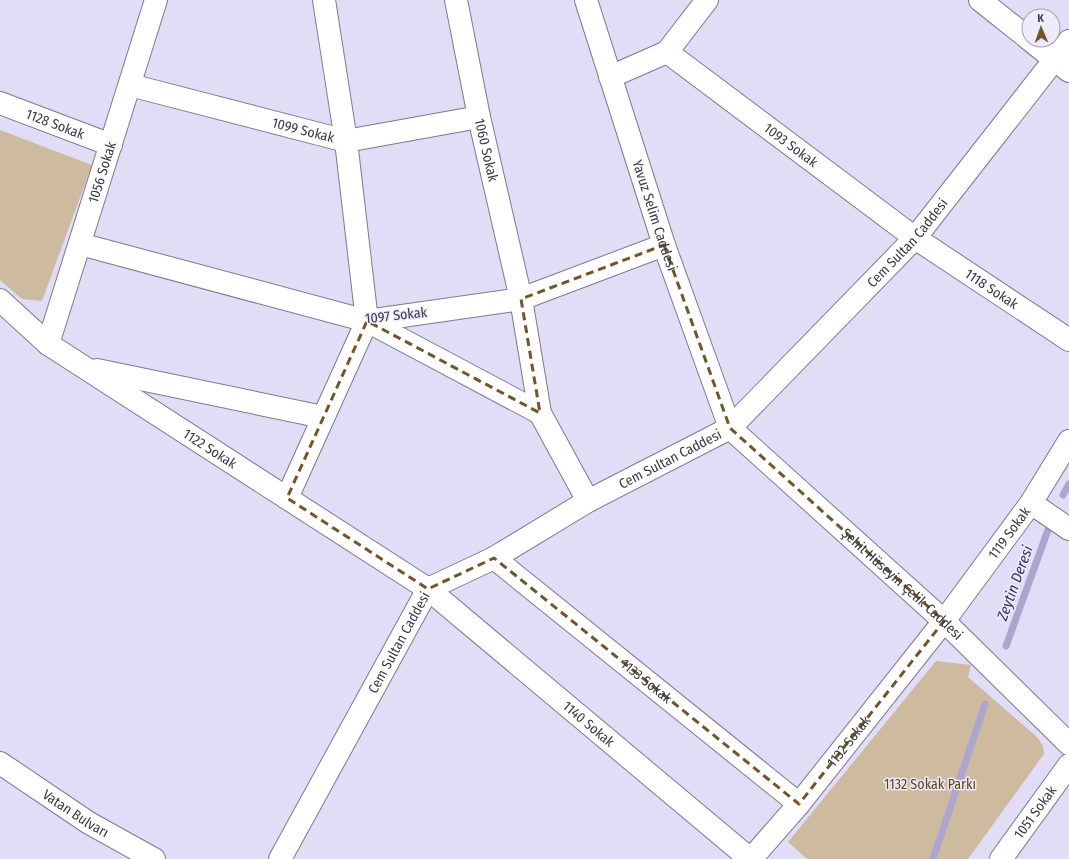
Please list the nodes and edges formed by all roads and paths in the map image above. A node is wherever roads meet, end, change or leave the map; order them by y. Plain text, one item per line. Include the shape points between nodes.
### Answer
1 (156, 0) edge
2 (324, 0) edge
3 (456, 0) edge
4 (586, 0) edge
5 (707, 0) edge
6 (980, 0) edge
7 (1021, 33) edge
8 (1069, 41) edge
9 (1040, 48) edge
10 (667, 52) junction
11 (1062, 66) edge
12 (610, 77) junction
13 (130, 85) junction
14 (0, 103) edge
15 (479, 117) junction
16 (346, 141) junction
17 (111, 145) junction
18 (915, 238) junction
19 (80, 244) junction
20 (664, 245) junction
21 (521, 299) junction
22 (0, 300) edge
23 (367, 321) junction
24 (1069, 340) edge
25 (48, 344) junction
26 (84, 367) junction
27 (540, 413) junction
28 (323, 417) junction
29 (730, 428) junction
30 (1069, 441) edge
31 (287, 498) junction
32 (588, 502) junction
33 (1031, 503) junction
34 (1069, 529) edge
35 (494, 558) junction
36 (428, 589) junction
37 (944, 621) junction
38 (1069, 744) edge
39 (0, 763) edge
40 (1069, 765) edge
41 (799, 804) junction
42 (154, 859) edge
43 (280, 859) edge
44 (751, 859) edge
45 (1001, 859) edge

1 - 13 street, 1056 Sokak
2 - 16 street
3 - 15 street, 1060 Sokak
4 - 12 street, Yavuz Selim Caddesi
5 - 10 street
6 - 7 street
8 - 11 street, Cem Sultan Caddesi
9 - 11 street
10 - 12 street
10 - 18 street, 1093 Sokak
11 - 18 street, Cem Sultan Caddesi
12 - 20 street, Yavuz Selim Caddesi
13 - 16 street, 1099 Sokak
13 - 17 street, 1056 Sokak
14 - 17 street, 1128 Sokak
15 - 16 street, 1099 Sokak
15 - 21 street, 1060 Sokak
16 - 23 street
17 - 19 street, 1056 Sokak
18 - 24 street, 1118 Sokak
18 - 29 street, Cem Sultan Caddesi
19 - 23 street, 1097 Sokak
19 - 25 street, 1056 Sokak
20 - 21 street, 1097 Sokak
20 - 29 street, Yavuz Selim Caddesi
21 - 23 street, 1097 Sokak
21 - 27 street, 1060 Sokak
22 - 25 street, 1122 Sokak
23 - 27 street
23 - 28 street
25 - 26 street, 1122 Sokak
26 - 28 street
26 - 31 street, 1122 Sokak
27 - 32 street
28 - 31 street
29 - 32 street, Cem Sultan Caddesi
29 - 37 street, Şehit Hüseyin Çelik Caddesi
30 - 33 street, 1119 Sokak
31 - 36 street, 1122 Sokak
32 - 35 street, Cem Sultan Caddesi
33 - 34 street
33 - 37 street, 1119 Sokak
35 - 36 street, Cem Sultan Caddesi
35 - 41 street, 1133 Sokak
36 - 43 street, Cem Sultan Caddesi
36 - 44 street, 1140 Sokak
37 - 38 street, Şehit Hüseyin Çelik Caddesi
37 - 41 street, 1132 Sokak
39 - 42 street, Vatan Bulvarı via 89,823
40 - 45 street, 1051 Sokak
41 - 44 street, 1132 Sokak

